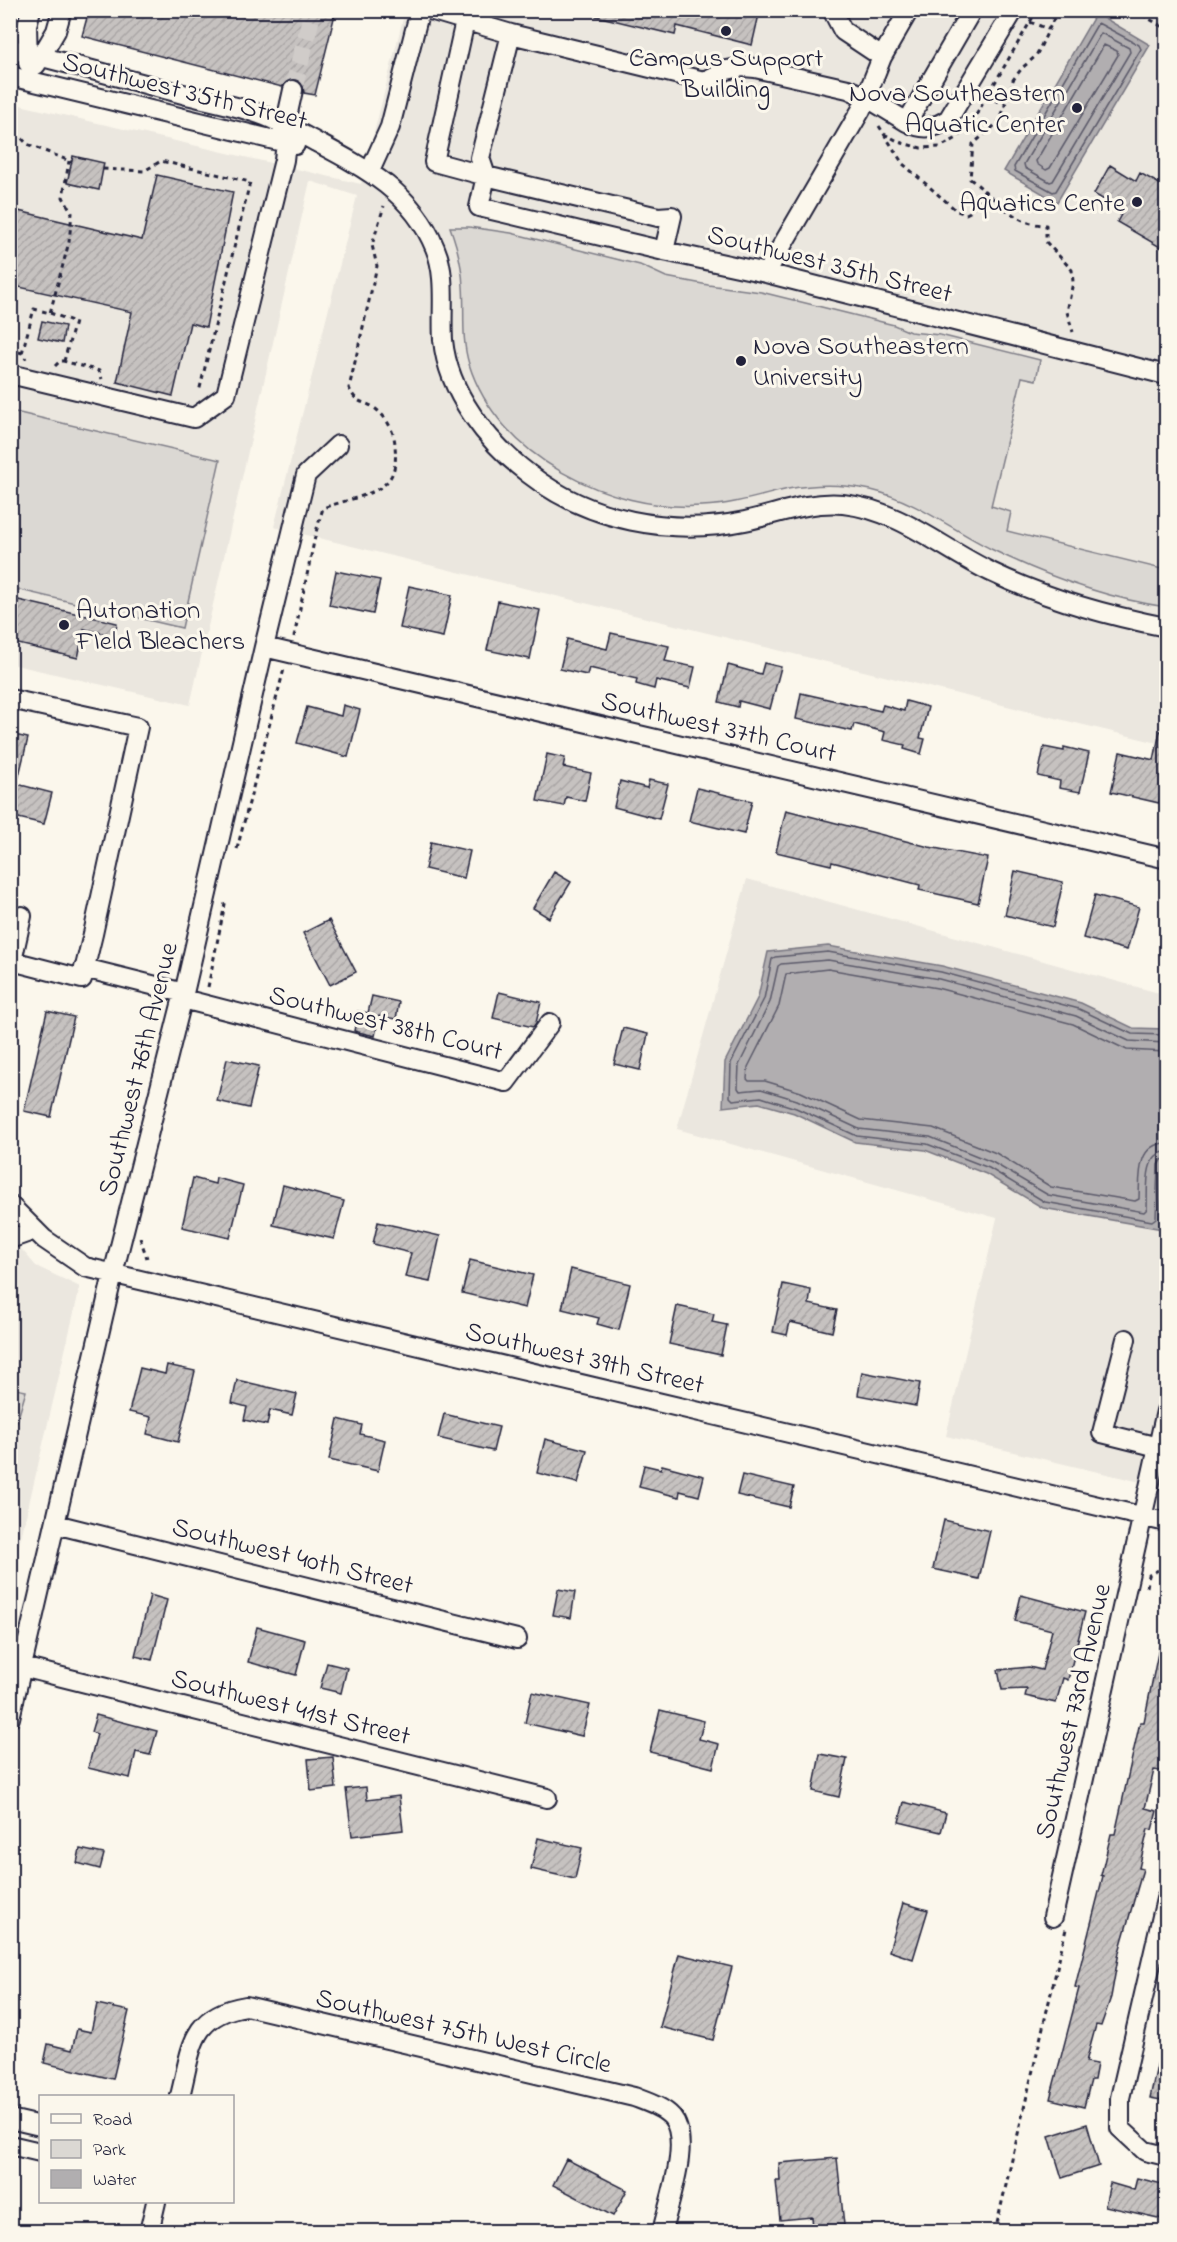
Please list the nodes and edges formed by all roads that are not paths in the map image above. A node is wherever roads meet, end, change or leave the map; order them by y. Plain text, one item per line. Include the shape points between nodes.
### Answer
1 (31, 10) edge
2 (62, 10) edge
3 (420, 10) edge
4 (430, 10) edge
5 (832, 10) edge
6 (909, 10) edge
7 (972, 10) edge
8 (1014, 10) edge
9 (465, 21) junction
10 (511, 34) junction
11 (26, 53) edge
12 (882, 57) junction
13 (19, 78) edge
14 (293, 90) tunnel mouth
15 (866, 97) junction
16 (907, 122) junction
17 (286, 134) junction
18 (370, 171) junction
19 (486, 176) junction
20 (664, 251) junction
21 (766, 273) junction
22 (10, 374) edge
23 (1167, 375) edge
24 (338, 445) dead end
25 (1167, 627) edge
26 (264, 647) junction
27 (10, 699) edge
28 (1163, 858) dead end
29 (21, 916) dead end
30 (11, 961) edge
31 (84, 968) junction
32 (183, 996) junction
33 (550, 1023) dead end
34 (10, 1205) edge
35 (35, 1230) junction
36 (10, 1239) edge
37 (113, 1274) junction
38 (1126, 1339) dead end
39 (1167, 1411) edge
40 (1158, 1447) junction
41 (1144, 1516) junction
42 (1167, 1522) edge
43 (56, 1524) junction
44 (517, 1639) dead end
45 (22, 1667) junction
46 (10, 1718) edge
47 (547, 1798) dead end
48 (1167, 1899) edge
49 (1053, 1917) dead end
50 (181, 2095) edge
51 (10, 2119) edge
52 (39, 2127) edge
53 (10, 2145) edge
54 (39, 2152) edge
55 (1167, 2156) edge
56 (146, 2203) edge
57 (153, 2217) edge
58 (662, 2232) edge

1 - 11 street
2 - 11 street via 56,31
3 - 18 street via 390,127
4 - 9 street
5 - 12 street via 843,31
6 - 12 street
7 - 16 street
8 - 16 street via 949,118 943,124 923,128
9 - 10 street
9 - 19 street via 434,162
10 - 15 street via 704,81 727,70 755,68
10 - 19 street via 480,158
11 - 13 street
11 - 17 street, Southwest 35th Street via 264,115
12 - 15 street
13 - 17 street, Southwest 35th Street
14 - 17 street
15 - 16 street
15 - 21 street
17 - 18 street, Southwest 35th Street
17 - 22 street via 284,160 226,395 194,418
18 - 25 street, Southwest 35th Street via 388,193 421,220 436,250 442,276 443,343 451,375 465,403 505,454 559,493 617,517 681,527 747,520 804,506 841,504 871,510 904,522 988,571 1038,592 1078,607
19 - 20 street, Southwest 35th Street via 479,207
19 - 20 street via 658,217 672,216
20 - 21 street, Southwest 35th Street
21 - 23 street, Southwest 35th Street
24 - 26 street, Southwest 76th Avenue via 306,475
26 - 28 street, Southwest 37th Court
26 - 32 street, Southwest 76th Avenue
27 - 31 street via 138,727
29 - 30 street
30 - 31 street via 82,979
31 - 32 street, Southwest 38th Court
32 - 33 street, Southwest 38th Court via 205,1005 506,1082
32 - 37 street, Southwest 76th Avenue
34 - 35 street, Southwest 39th Street
35 - 36 street
35 - 37 street, Southwest 39th Street via 85,1267
37 - 41 street, Southwest 39th Street
37 - 43 street, Southwest 76th Avenue
38 - 40 street via 1102,1433
39 - 40 street, Southwest 73rd Avenue
40 - 41 street, Southwest 73rd Avenue
41 - 42 street, Southwest 39th Street
41 - 49 street, Southwest 73rd Avenue
43 - 44 street, Southwest 40th Street
43 - 45 street, Southwest 76th Avenue
45 - 46 street, Southwest 76th Avenue
45 - 47 street, Southwest 41st Street
48 - 55 street via 1120,2098 1120,2128 1145,2151
50 - 58 street, Southwest 75th West Circle via 194,2043 205,2022 223,2011 246,2006 634,2097 671,2115 678,2130 680,2150
51 - 52 street
53 - 54 street
56 - 57 street

